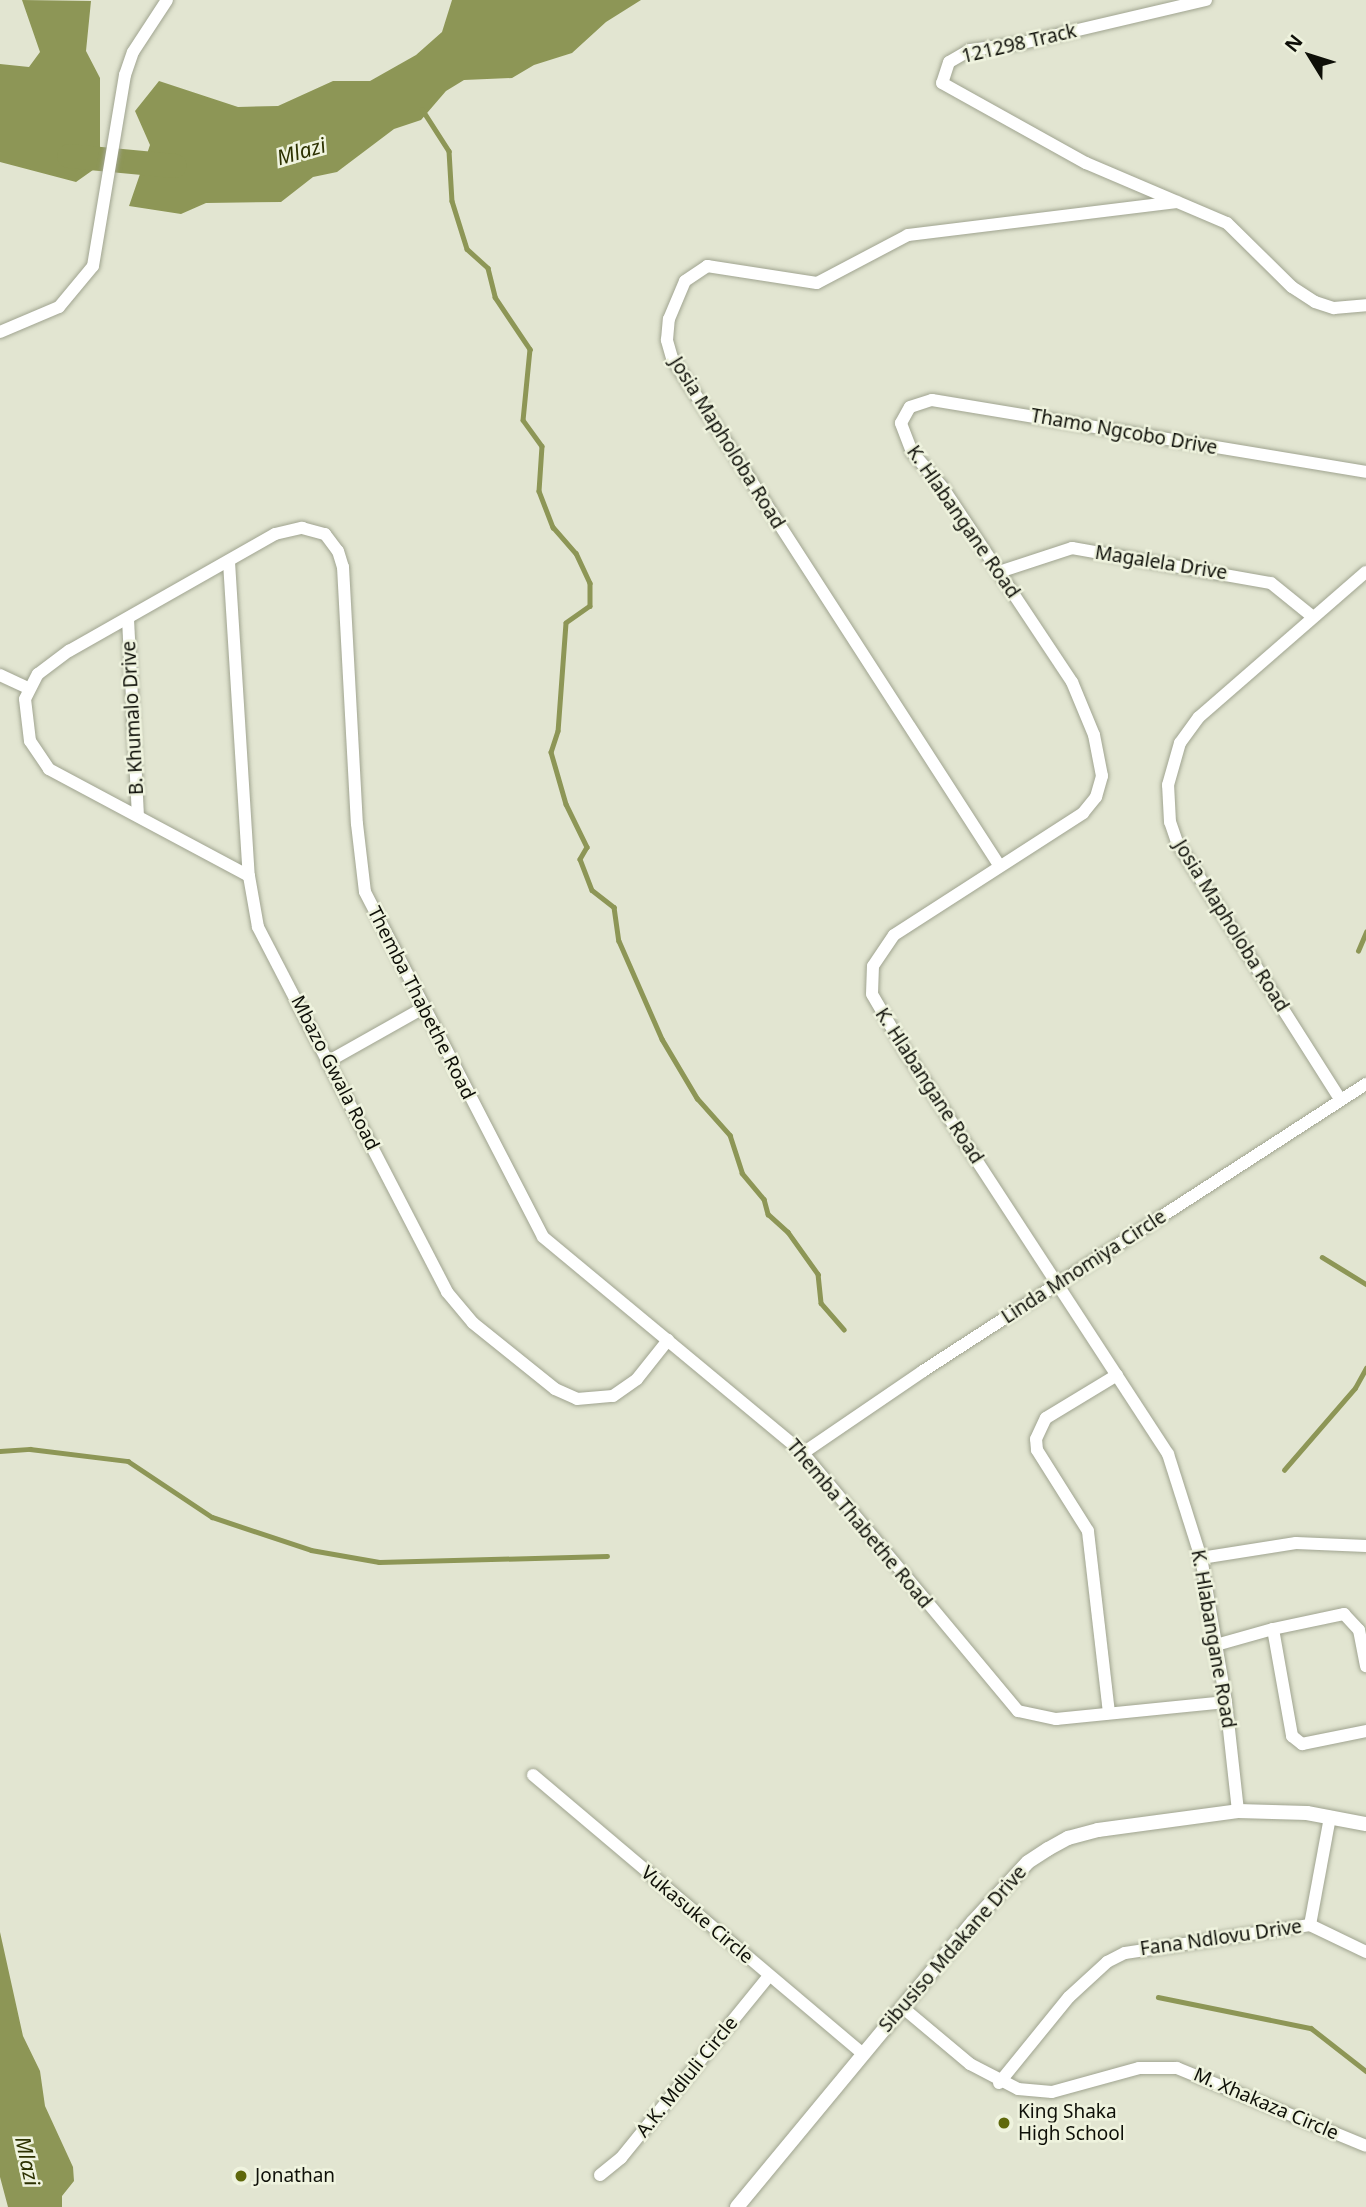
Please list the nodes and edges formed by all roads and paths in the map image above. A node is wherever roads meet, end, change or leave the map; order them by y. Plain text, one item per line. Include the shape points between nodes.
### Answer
1 (167, 0) edge
2 (1206, 0) edge
3 (1177, 202) junction
4 (1366, 304) edge
5 (0, 332) edge
6 (902, 430) joint
7 (1366, 472) edge
8 (229, 562) junction
9 (999, 572) junction
10 (1366, 572) edge
11 (1313, 617) junction
12 (128, 619) junction
13 (0, 675) edge
14 (28, 688) junction
15 (138, 816) junction
16 (999, 865) junction
17 (249, 877) junction
18 (423, 1008) junction
19 (329, 1061) junction
20 (1366, 1084) edge
21 (1340, 1099) junction
22 (1058, 1285) junction
23 (668, 1340) junction
24 (1117, 1375) junction
25 (803, 1453) junction
26 (1366, 1546) edge
27 (1201, 1558) junction
28 (1273, 1629) junction
29 (1216, 1645) junction
30 (1366, 1666) edge
31 (1226, 1702) junction
32 (1109, 1713) junction
33 (1366, 1731) edge
34 (533, 1774) dead end
35 (1238, 1811) junction
36 (1330, 1817) junction
37 (1366, 1824) edge
38 (1310, 1925) junction
39 (1366, 1952) edge
40 (769, 1976) junction
41 (902, 2007) junction
42 (863, 2054) junction
43 (999, 2083) junction
44 (1366, 2146) edge
45 (600, 2175) dead end
46 (737, 2207) edge

1 - 5 street via 133,52 114,134 99,248 78,288 49,314
2 - 3 street, 121298 Track via 1023,43 970,50 948,62 942,78 944,87 1086,163
3 - 4 street via 1233,227 1301,295 1334,308
3 - 16 street, Josia Mapholoba Road via 908,235 817,283 707,266 685,281 668,318 672,358
6 - 7 street, Thamo Ngcobo Drive via 907,409 932,400
6 - 9 street, K. Hlabangane Road via 912,452 944,489
8 - 12 street, Themba Thabethe Road
8 - 17 street, Mbazo Gwala Road
8 - 18 street, Themba Thabethe Road via 275,534 302,528 324,534 338,551 348,618 362,881
9 - 11 street, Magalela Drive via 1072,548 1271,583
9 - 16 street, K. Hlabangane Road via 1072,682 1094,735 1102,776 1096,797 1083,813
10 - 11 street, Josia Mapholoba Road
11 - 21 street, Josia Mapholoba Road via 1189,727 1173,759 1168,809 1177,842 1200,882
12 - 14 street, Themba Thabethe Road via 53,662
12 - 15 street, B. Khumalo Drive
13 - 14 street
14 - 15 street via 26,730 41,761 65,779
15 - 17 street
16 - 22 street, K. Hlabangane Road via 894,935 873,966 872,994 877,1009
17 - 19 street, Mbazo Gwala Road via 258,927
18 - 19 street
18 - 23 street, Themba Thabethe Road via 539,1232
19 - 23 street, Mbazo Gwala Road via 447,1292 473,1323 555,1390 593,1401 613,1396 637,1379
20 - 21 street, Linda Mnomiya Circle
21 - 22 street, Linda Mnomiya Circle
22 - 24 street, K. Hlabangane Road
22 - 25 street, Linda Mnomiya Circle
23 - 25 street, Themba Thabethe Road
24 - 27 street, K. Hlabangane Road via 1168,1454
24 - 32 street via 1046,1418 1036,1439 1037,1450 1088,1531
25 - 32 street, Themba Thabethe Road via 1006,1701 1038,1718
26 - 27 street via 1296,1544
27 - 29 street, K. Hlabangane Road
28 - 29 street
28 - 30 street via 1344,1614 1360,1630
28 - 33 street via 1293,1736 1302,1744
29 - 31 street, K. Hlabangane Road
31 - 32 street, Themba Thabethe Road
31 - 35 street, K. Hlabangane Road
34 - 40 street, Vukasuke Circle
35 - 36 street, Sibusiso Mdakane Drive
35 - 41 street, Sibusiso Mdakane Drive via 1098,1830 1058,1843 1009,1881
36 - 37 street, Sibusiso Mdakane Drive
36 - 38 street
38 - 39 street, Fana Ndlovu Drive
38 - 43 street, Fana Ndlovu Drive via 1125,1953 1107,1962 1069,1997
40 - 42 street, Vukasuke Circle
40 - 45 street, A.K. Mdluli Circle via 621,2158
41 - 42 street, Sibusiso Mdakane Drive
41 - 43 street, M. Xhakaza Circle
42 - 46 street, Sibusiso Mdakane Drive
43 - 44 street, M. Xhakaza Circle via 1018,2090 1052,2092 1139,2068 1177,2068

